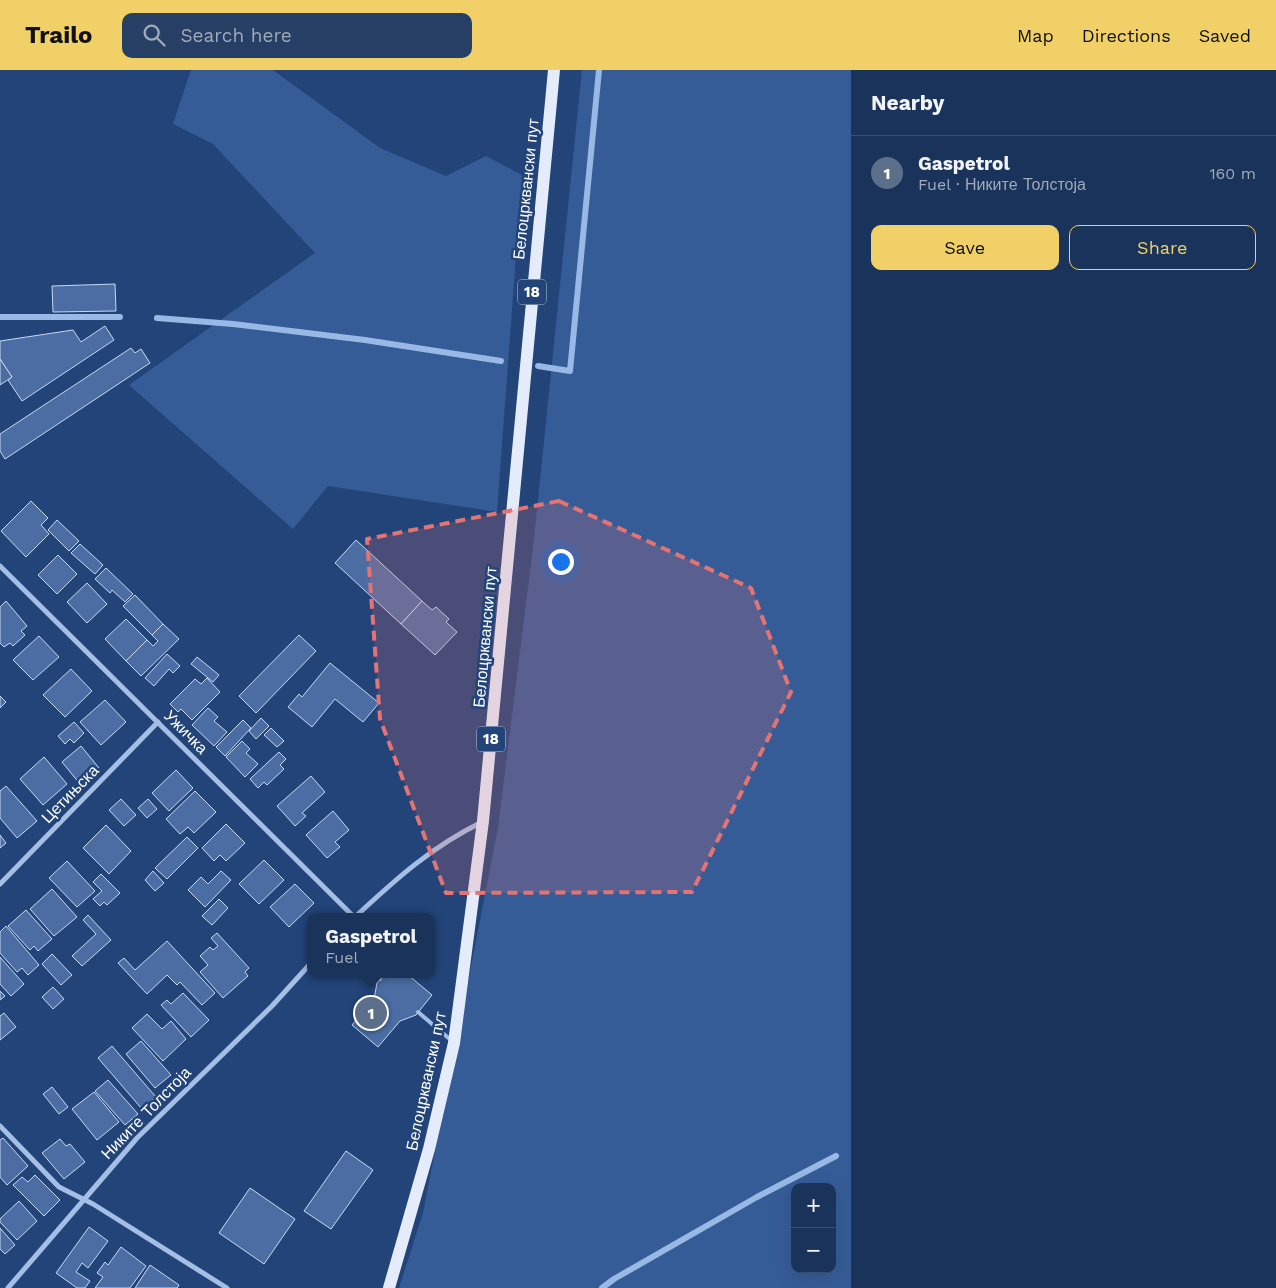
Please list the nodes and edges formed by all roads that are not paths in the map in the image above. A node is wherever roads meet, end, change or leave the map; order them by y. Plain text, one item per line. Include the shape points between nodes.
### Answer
1 (554, 70) edge
2 (0, 566) edge
3 (158, 722) junction
4 (483, 821) junction
5 (0, 884) edge
6 (350, 913) edge
7 (358, 913) edge
8 (307, 967) edge
9 (418, 1012) dead end
10 (454, 1042) junction
11 (0, 1126) edge
12 (82, 1199) junction
13 (8, 1288) edge
14 (227, 1288) edge
15 (389, 1288) edge

1 - 4 main road, Белоцрквански пут / 18
2 - 3 street, Ужичка
3 - 5 street, Цетињска
3 - 6 street, Ужичка
4 - 7 street via 454,836 405,871
4 - 10 main road, Белоцрквански пут / 18
8 - 12 street, Никите Толстоја via 272,1006 136,1138
9 - 10 lane
10 - 15 main road, Белоцрквански пут / 18 via 429,1149
11 - 12 street via 59,1187
12 - 13 street, Никите Толстоја
12 - 14 street

